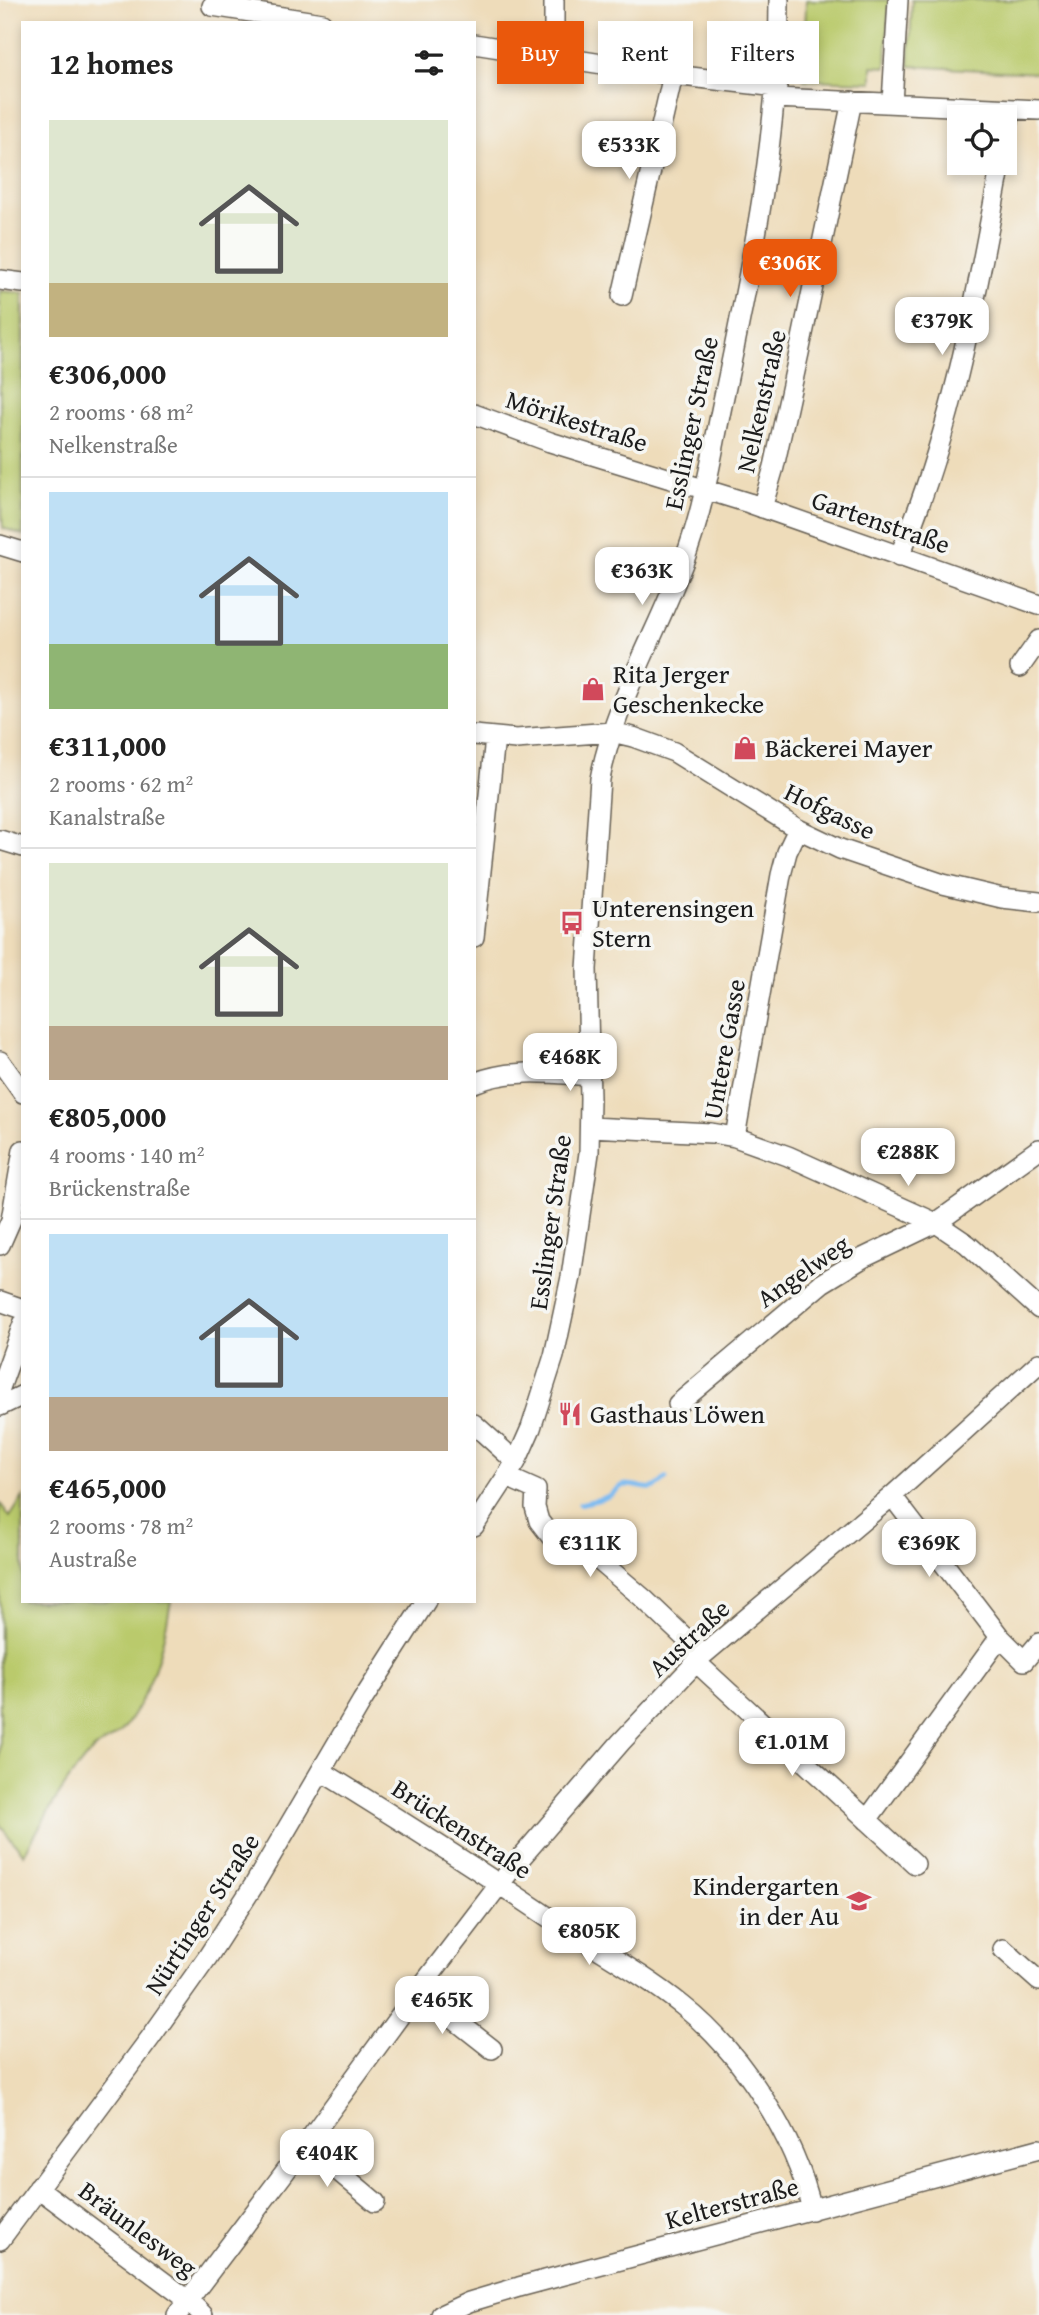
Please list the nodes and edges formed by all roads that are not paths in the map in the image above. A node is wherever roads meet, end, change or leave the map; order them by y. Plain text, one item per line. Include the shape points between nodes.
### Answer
1 (554, 0) edge
2 (779, 0) edge
3 (898, 0) edge
4 (212, 10) edge
5 (305, 21) edge
6 (554, 21) edge
7 (476, 44) edge
8 (497, 47) edge
9 (693, 78) edge
10 (671, 84) edge
11 (776, 93) junction
12 (852, 101) junction
13 (892, 103) junction
14 (947, 106) edge
15 (1017, 109) edge
16 (1039, 110) edge
17 (999, 175) edge
18 (0, 280) edge
19 (21, 283) edge
20 (622, 296) dead end
21 (476, 415) edge
22 (704, 490) junction
23 (762, 508) junction
24 (0, 545) edge
25 (21, 551) edge
26 (899, 557) junction
27 (1039, 605) edge
28 (1039, 640) edge
29 (1020, 667) dead end
30 (612, 732) junction
31 (476, 735) edge
32 (495, 738) junction
33 (798, 829) junction
34 (0, 840) edge
35 (21, 846) edge
36 (1039, 902) edge
37 (476, 918) edge
38 (0, 1060) edge
39 (590, 1076) junction
40 (476, 1082) edge
41 (21, 1090) edge
42 (590, 1127) junction
43 (735, 1137) junction
44 (1039, 1149) edge
45 (21, 1163) edge
46 (936, 1223) junction
47 (0, 1245) edge
48 (0, 1301) edge
49 (21, 1308) edge
50 (1039, 1309) edge
51 (21, 1330) edge
52 (1039, 1363) edge
53 (0, 1388) edge
54 (21, 1396) edge
55 (678, 1404) dead end
56 (0, 1406) edge
57 (476, 1426) edge
58 (511, 1469) junction
59 (892, 1496) junction
60 (476, 1523) edge
61 (425, 1603) edge
62 (1000, 1637) junction
63 (1039, 1643) edge
64 (700, 1659) junction
65 (321, 1771) junction
66 (867, 1820) junction
67 (915, 1864) dead end
68 (500, 1884) junction
69 (1003, 1949) dead end
70 (1037, 1976) edge
71 (418, 1991) junction
72 (492, 2049) dead end
73 (306, 2144) junction
74 (1039, 2149) edge
75 (38, 2188) junction
76 (375, 2203) dead end
77 (812, 2210) junction
78 (0, 2240) edge
79 (183, 2307) edge
80 (203, 2315) edge
81 (441, 2315) edge

1 - 6 street
2 - 11 street, Esslinger Straße
3 - 13 street
4 - 5 street
7 - 8 street
9 - 11 street
10 - 20 street
11 - 12 street
11 - 22 street, Esslinger Straße via 761,212
12 - 13 street
12 - 23 street, Nelkenstraße
13 - 14 street
15 - 16 street
17 - 26 street via 958,380 927,487
18 - 19 street
21 - 22 street, Mörikestraße
22 - 23 street, Gartenstraße
22 - 30 street, Esslinger Straße via 689,548
23 - 26 street, Gartenstraße
24 - 25 street
26 - 27 street, Gartenstraße
28 - 29 street
30 - 32 street
30 - 33 street, Hofgasse via 674,752
30 - 39 street, Esslinger Straße via 600,779 594,849 587,979
31 - 32 street
32 - 37 street
33 - 36 street, Hofgasse via 840,849 943,884
33 - 43 street, Untere Gasse via 781,875
34 - 35 street
38 - 41 street
39 - 40 street via 515,1072
39 - 42 street, Esslinger Straße
42 - 43 street, Untere Gasse
42 - 58 street, Esslinger Straße via 586,1181 563,1318 531,1428
43 - 46 street
44 - 46 street, Angelweg
45 - 47 street via 12,1220
46 - 50 street via 967,1244
46 - 55 street, Angelweg via 822,1283
48 - 49 street
51 - 53 street
52 - 59 street, Austraße
54 - 56 street
57 - 58 street
58 - 60 street
58 - 64 street via 536,1490 534,1507 553,1539 582,1546 643,1598
59 - 62 street
59 - 64 street, Austraße
61 - 65 street, Nürtinger Straße
62 - 63 street via 1024,1661
62 - 66 street
64 - 66 street
64 - 68 street, Austraße via 621,1742
65 - 68 street, Brückenstraße
65 - 75 street, Nürtinger Straße via 207,1958
66 - 67 street
68 - 71 street, Austraße
68 - 77 street, Brückenstraße via 701,2021 779,2123 796,2156
69 - 70 street
71 - 72 street
71 - 73 street, Austraße
73 - 76 street
73 - 79 street, Austraße
74 - 77 street, Kelterstraße
75 - 78 street, Nürtinger Straße
75 - 79 street, Bräunlesweg
77 - 81 street, Kelterstraße via 519,2287
79 - 80 street, Bräunlesweg

